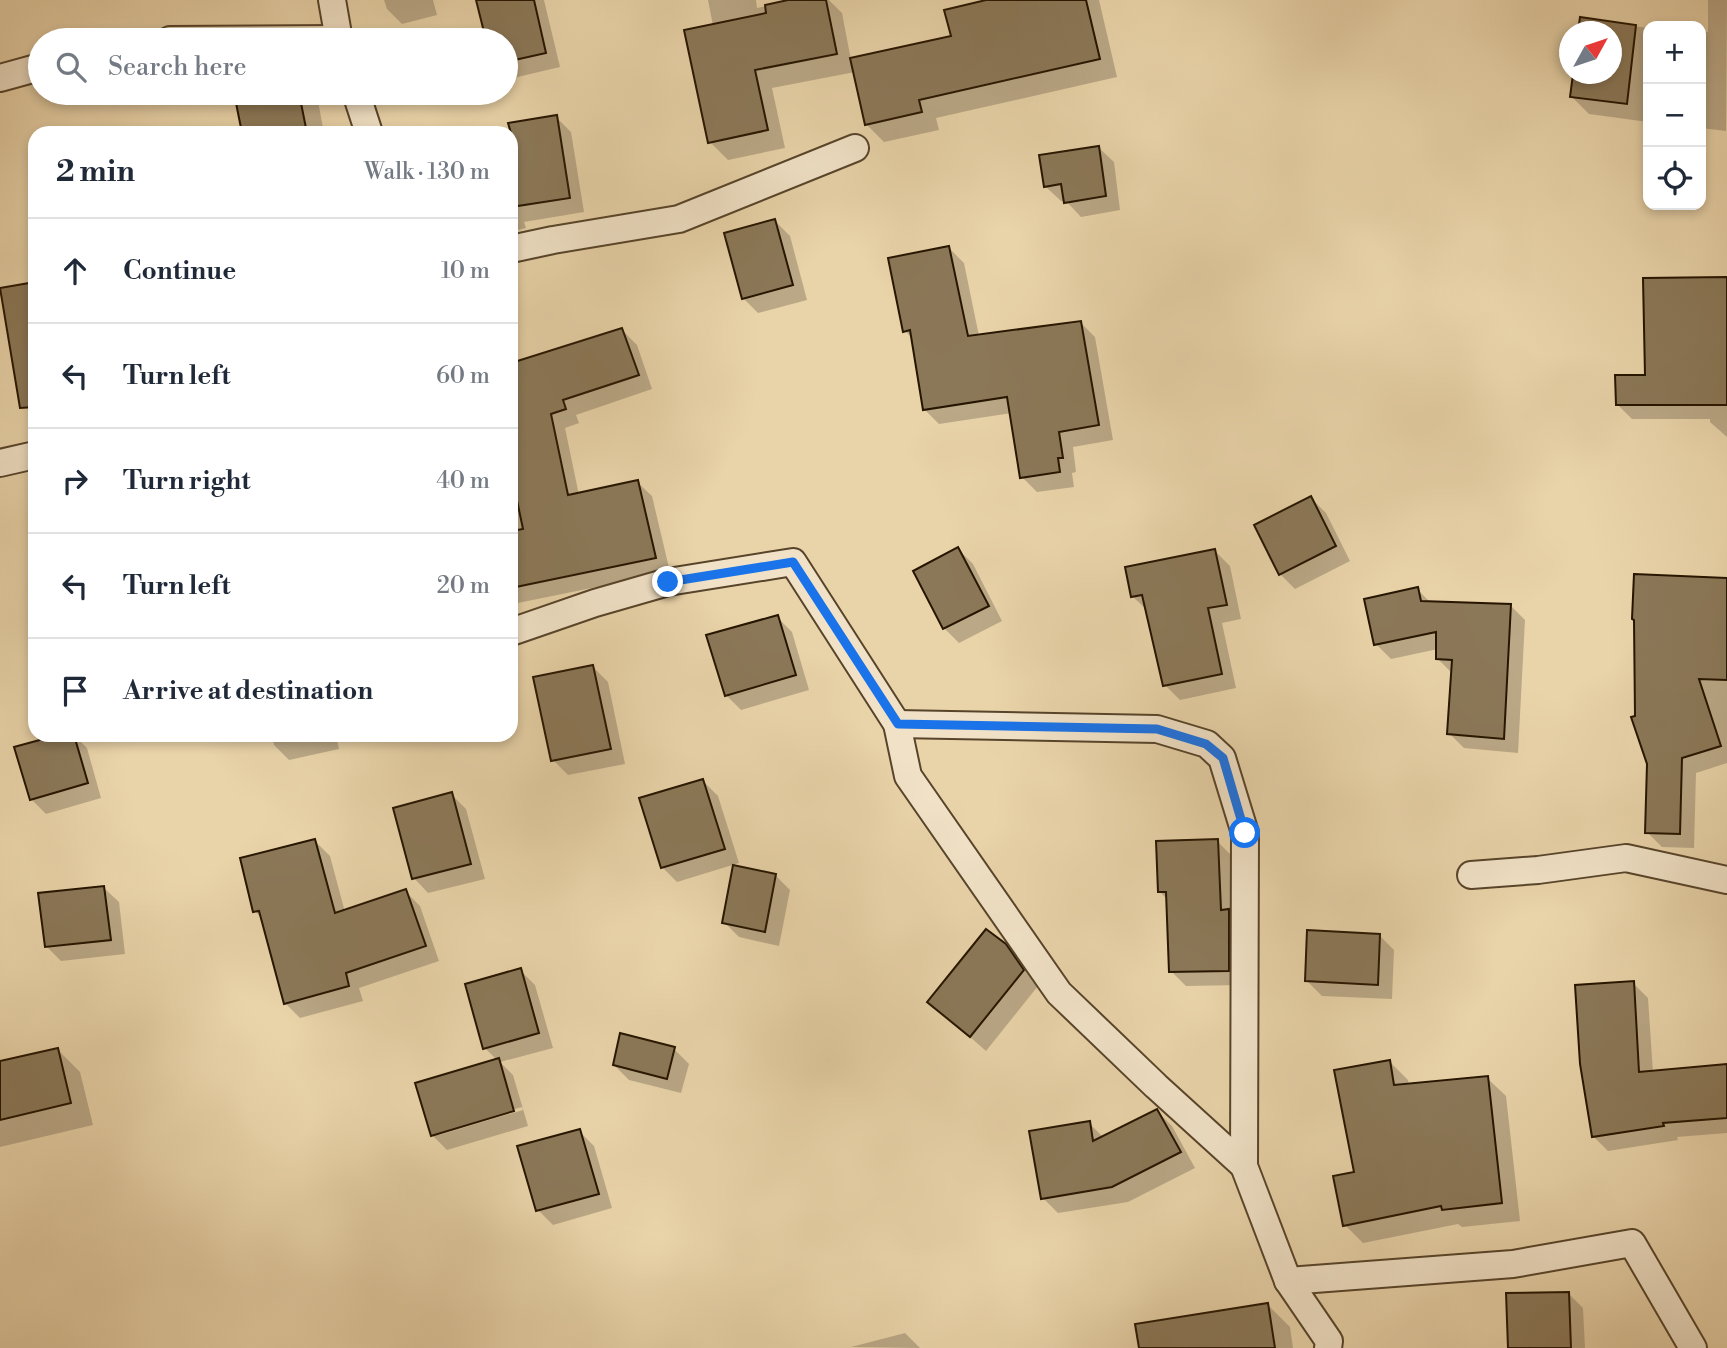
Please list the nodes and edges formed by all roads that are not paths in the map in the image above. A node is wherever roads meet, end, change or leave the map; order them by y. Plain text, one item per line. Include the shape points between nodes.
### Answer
1 (332, 0) edge
2 (337, 28) edge
3 (28, 70) edge
4 (0, 78) edge
5 (360, 105) edge
6 (367, 126) edge
7 (855, 148) dead end
8 (518, 248) edge
9 (28, 457) edge
10 (0, 463) edge
11 (518, 630) edge
12 (898, 724) junction
13 (1471, 875) dead end
14 (1727, 880) edge
15 (1244, 1166) junction
16 (1288, 1281) junction
17 (1328, 1348) edge
18 (1693, 1348) edge

1 - 2 street
3 - 4 street
5 - 6 street
7 - 8 street via 679,219
9 - 10 street
11 - 12 street via 668,582 793,562
12 - 15 street via 908,776 1059,993
12 - 15 street via 1157,729 1206,744 1223,758 1245,833
13 - 14 street via 1626,858
15 - 16 street
16 - 17 street via 1329,1341
16 - 18 street via 1513,1264 1632,1243

